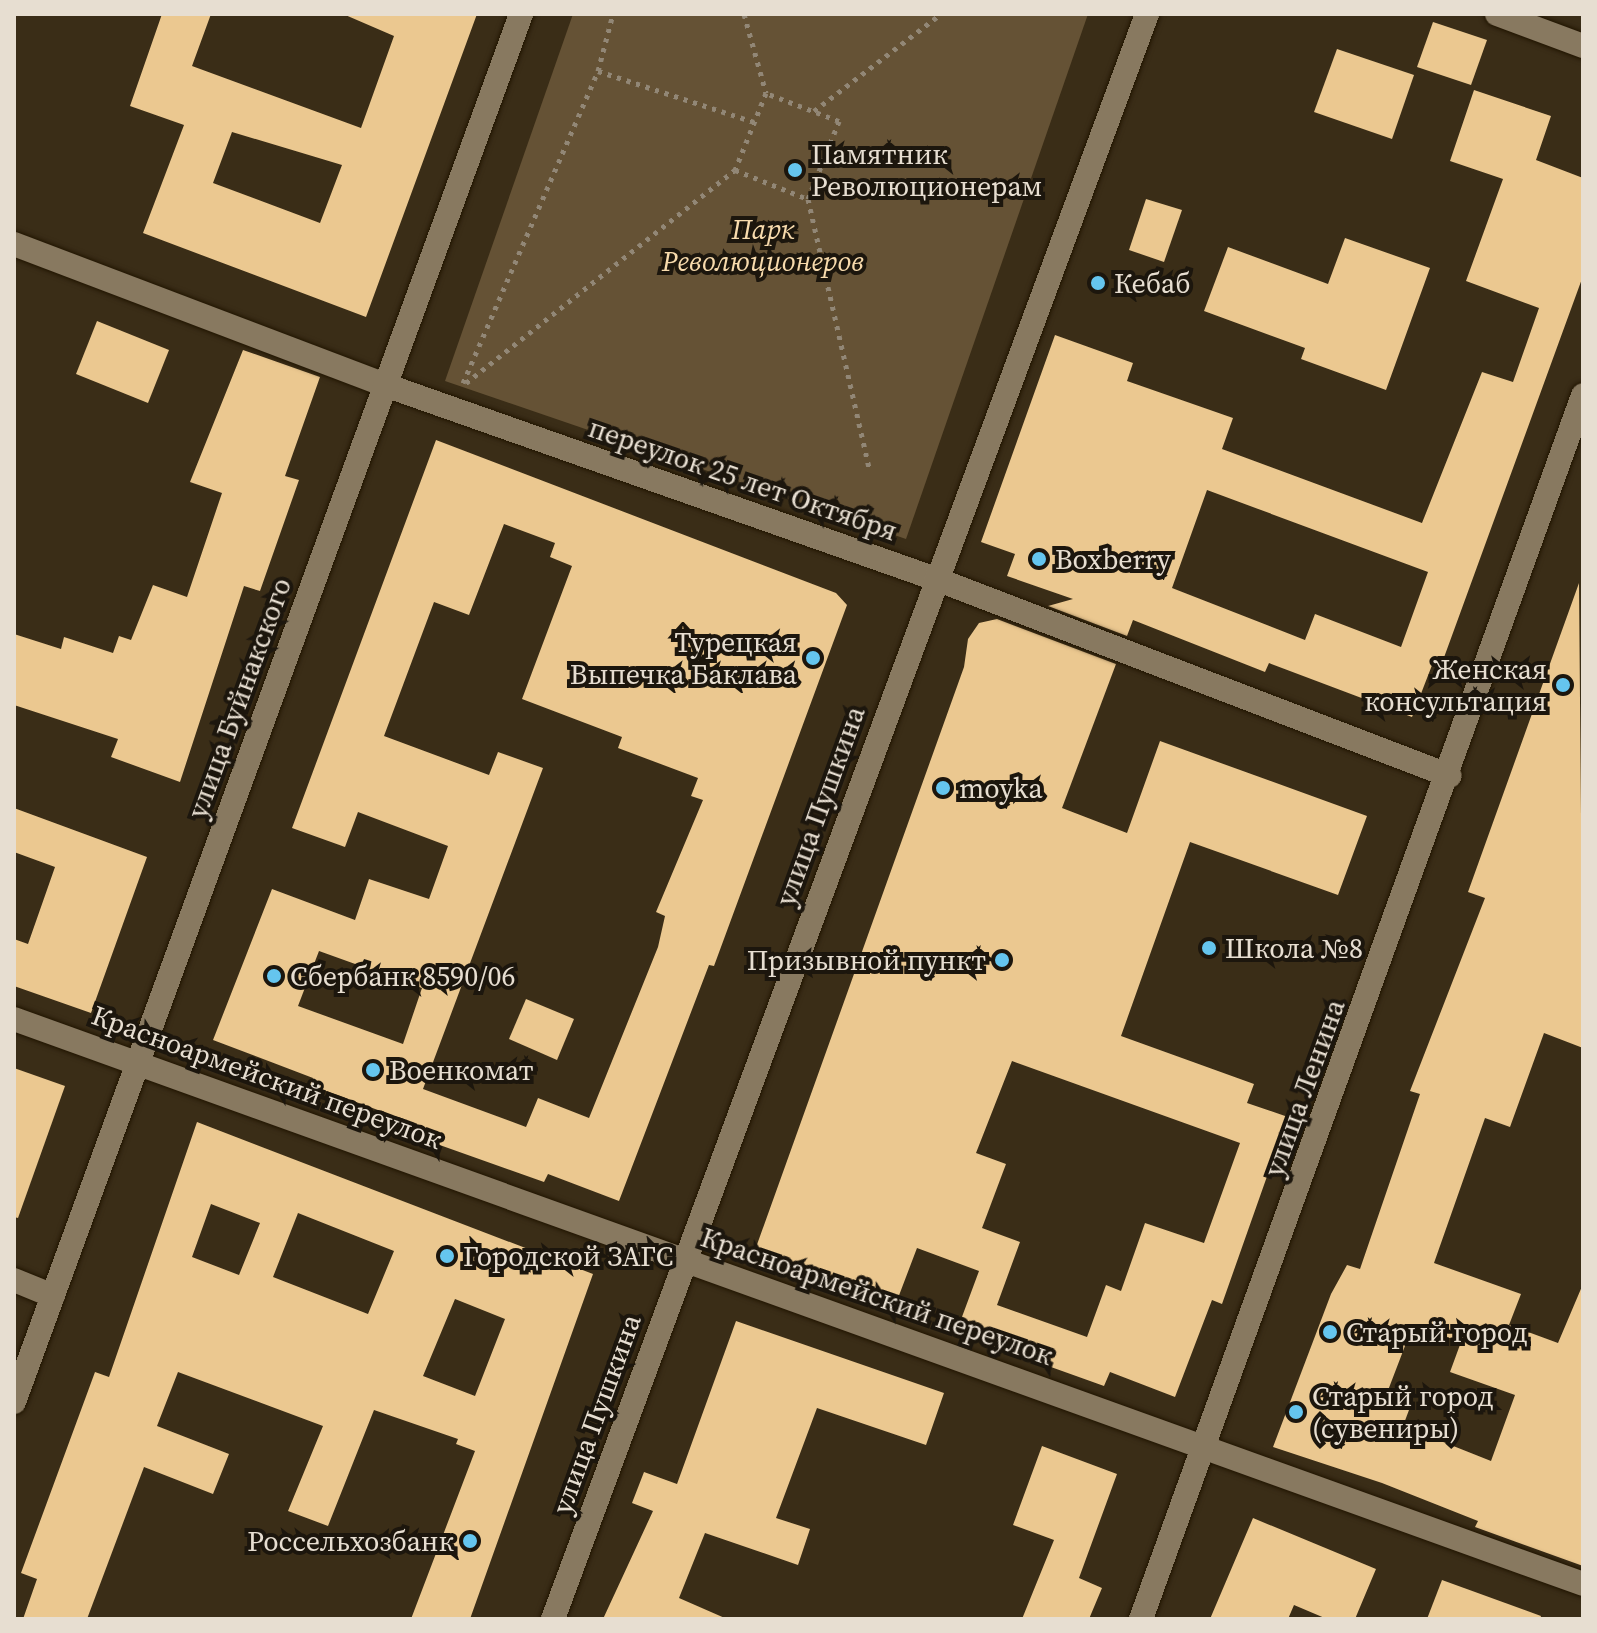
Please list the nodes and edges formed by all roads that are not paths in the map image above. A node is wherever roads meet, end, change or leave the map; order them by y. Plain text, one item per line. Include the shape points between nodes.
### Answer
1 (521, 14) edge
2 (1147, 14) edge
3 (1497, 14) edge
4 (1583, 46) edge
5 (14, 244) edge
6 (385, 385) junction
7 (1583, 395) edge
8 (1578, 424) edge
9 (936, 579) junction
10 (1450, 776) junction
11 (14, 1019) edge
12 (139, 1061) junction
13 (684, 1261) junction
14 (14, 1280) edge
15 (53, 1296) junction
16 (14, 1402) edge
17 (1205, 1443) junction
18 (1583, 1584) edge
19 (553, 1619) edge
20 (1141, 1619) edge

1 - 6 street, улица Буйнакского
2 - 9 street, улица Пушкина
3 - 4 street
5 - 6 street, переулок 25 лет Октября
6 - 9 street, переулок 25 лет Октября via 458,398
6 - 12 street, улица Буйнакского
7 - 8 street, улица Ленина
8 - 10 street, улица Ленина
9 - 10 street, переулок 25 лет Октября
9 - 13 street, улица Пушкина
10 - 17 street, улица Ленина
11 - 12 street, Красноармейский переулок
12 - 13 street, Красноармейский переулок
12 - 15 street, улица Буйнакского
13 - 17 street, Красноармейский переулок
13 - 19 street, улица Пушкина
14 - 15 street
15 - 16 street, улица Буйнакского
17 - 18 street, Красноармейский переулок
17 - 20 street, улица Ленина

